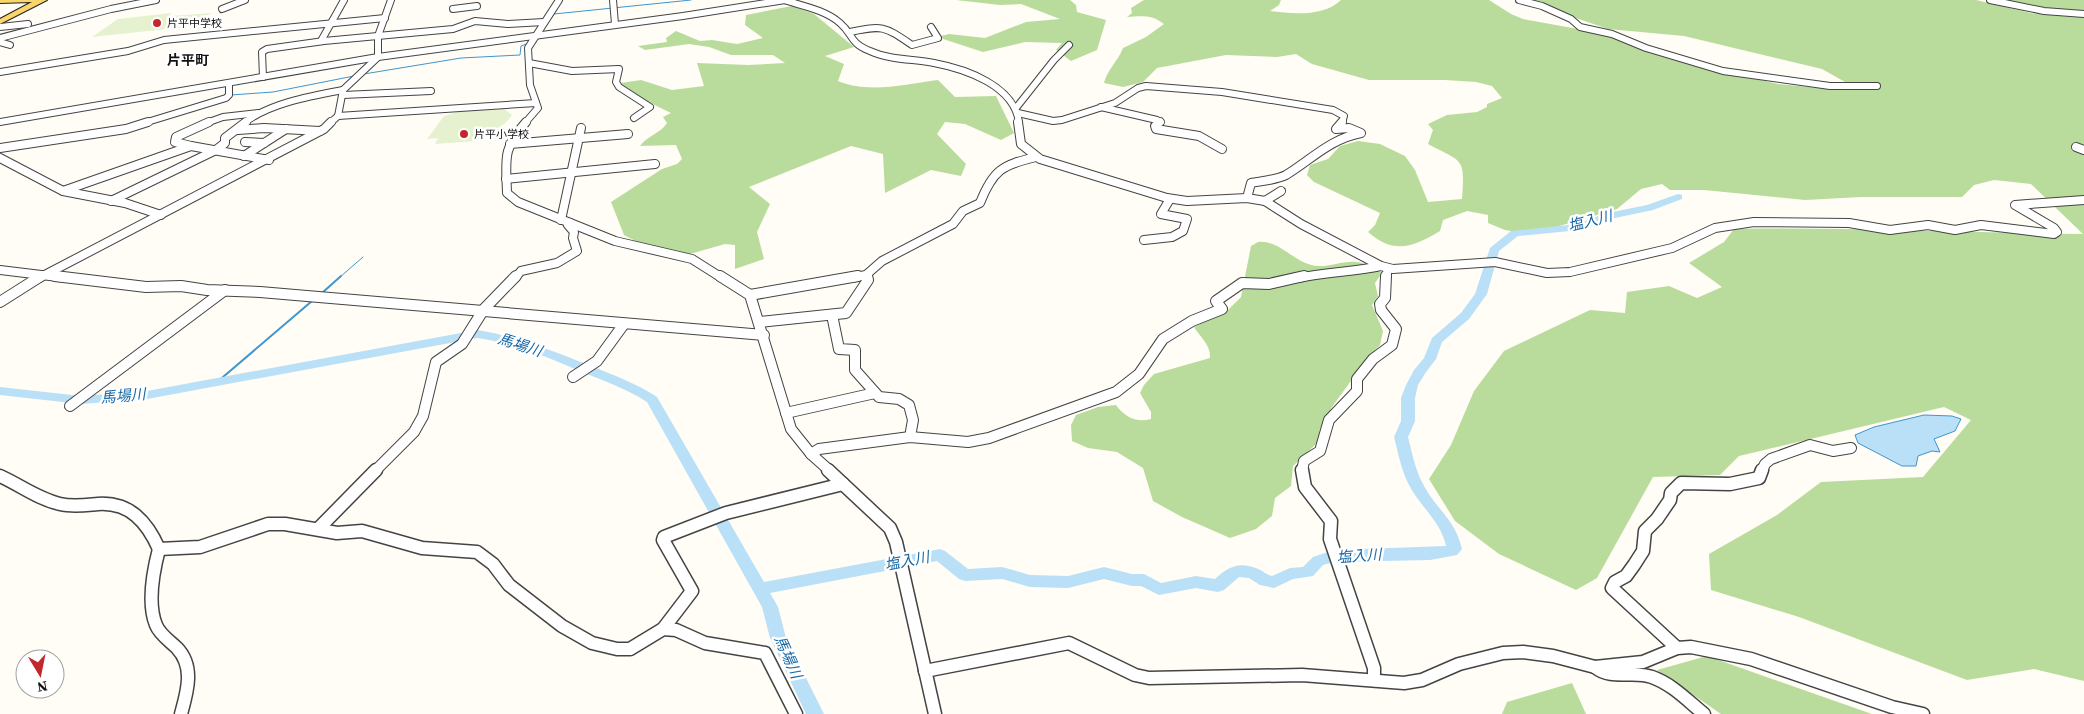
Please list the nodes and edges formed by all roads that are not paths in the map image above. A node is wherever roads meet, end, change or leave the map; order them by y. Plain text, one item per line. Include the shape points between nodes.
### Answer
1 (36, 0) edge
2 (43, 0) edge
3 (156, 0) edge
4 (245, 0) edge
5 (344, 0) edge
6 (391, 0) edge
7 (559, 0) edge
8 (613, 0) edge
9 (784, 0) edge
10 (1519, 0) edge
11 (1990, 0) edge
12 (0, 1) edge
13 (478, 2) edge
14 (454, 4) edge
15 (110, 9) junction
16 (222, 9) dead end
17 (2084, 14) edge
18 (385, 18) junction
19 (475, 21) junction
20 (0, 22) edge
21 (544, 22) junction
22 (331, 23) junction
23 (615, 24) junction
24 (931, 27) dead end
25 (0, 28) edge
26 (850, 32) junction
27 (378, 36) junction
28 (534, 36) junction
29 (0, 38) edge
30 (321, 41) junction
31 (0, 42) edge
32 (10, 45) dead end
33 (1069, 45) dead end
34 (378, 57) junction
35 (529, 63) junction
36 (0, 72) edge
37 (263, 77) junction
38 (229, 83) junction
39 (1877, 86) dead end
40 (432, 91) dead end
41 (343, 93) junction
42 (536, 103) junction
43 (1101, 107) junction
44 (1017, 111) junction
45 (262, 112) junction
46 (338, 116) junction
47 (634, 118) dead end
48 (0, 122) edge
49 (581, 128) dead end
50 (286, 129) junction
51 (238, 130) junction
52 (322, 131) junction
53 (628, 134) dead end
54 (579, 139) junction
55 (244, 142) dead end
56 (264, 143) junction
57 (510, 144) junction
58 (191, 146) junction
59 (0, 148) edge
60 (1222, 149) dead end
61 (216, 150) junction
62 (244, 156) junction
63 (1036, 157) junction
64 (0, 158) edge
65 (269, 160) junction
66 (654, 164) dead end
67 (573, 172) junction
68 (506, 179) junction
69 (1281, 191) dead end
70 (63, 192) junction
71 (1247, 198) junction
72 (1170, 199) junction
73 (2084, 200) edge
74 (112, 201) junction
75 (1265, 201) junction
76 (161, 215) junction
77 (565, 222) junction
78 (1144, 240) dead end
79 (1385, 268) junction
80 (0, 270) edge
81 (44, 274) junction
82 (866, 275) junction
83 (225, 290) junction
84 (750, 295) junction
85 (0, 302) edge
86 (483, 312) junction
87 (832, 315) junction
88 (760, 322) junction
89 (624, 324) junction
90 (764, 335) junction
91 (573, 377) dead end
92 (874, 393) junction
93 (70, 406) dead end
94 (786, 413) junction
95 (910, 437) junction
96 (1851, 448) dead end
97 (811, 454) junction
98 (0, 476) edge
99 (843, 484) junction
100 (319, 528) junction
101 (159, 549) junction
102 (663, 629) junction
103 (1677, 648) junction
104 (1595, 667) junction
105 (925, 671) junction
106 (1374, 679) junction
107 (181, 714) edge
108 (796, 714) edge
109 (935, 714) edge
110 (1704, 714) edge
111 (1923, 714) edge

1 - 12 main road
2 - 20 main road
3 - 15 street
4 - 16 street
5 - 22 street
6 - 18 street
7 - 21 street
8 - 23 street
9 - 23 street via 692,16
9 - 26 street via 817,9
10 - 39 street via 1542,6 1571,19 1580,27 1612,34 1646,48 1728,72 1830,86
11 - 17 street
13 - 14 street
13 - 19 street
15 - 25 street
15 - 29 street
18 - 22 street
18 - 27 street
19 - 21 street via 506,24
19 - 27 street via 453,30
21 - 28 street
22 - 30 street
22 - 36 street via 164,40 128,52
23 - 28 street
24 - 26 street via 938,38 913,45 887,28
26 - 44 street via 853,42 873,52 893,59 936,64 986,82 1003,94
27 - 30 street
27 - 34 street
28 - 34 street
28 - 35 street via 528,48
30 - 37 street via 263,50
31 - 32 street
33 - 44 street
34 - 37 street
34 - 41 street
35 - 42 street via 532,95
35 - 47 street via 559,66 572,71 618,69 616,82 619,87 650,107
37 - 38 street
38 - 48 street
38 - 59 street via 226,98 131,128
40 - 41 street
41 - 45 street
41 - 46 street
42 - 46 street
42 - 57 street via 536,112
43 - 44 street via 1060,121
43 - 60 street via 1157,120 1160,122 1154,127 1156,129 1199,136
43 - 71 street via 1115,103 1140,86 1208,90 1279,99 1339,112 1344,116 1336,129 1349,128 1361,133 1345,136 1325,146 1284,176 1251,183
44 - 63 street via 1018,140 1024,150
45 - 51 street via 240,125
45 - 58 street via 224,117 176,137 175,142
46 - 52 street
49 - 54 street
50 - 51 street
50 - 52 street
50 - 56 street
51 - 61 street
52 - 65 street
53 - 54 street
54 - 57 street
54 - 67 street
55 - 56 street
56 - 62 street
57 - 68 street via 506,153
58 - 61 street
58 - 70 street
61 - 62 street
61 - 74 street
62 - 65 street
63 - 72 street
63 - 82 street via 996,171 980,203 962,212 953,224 882,262
64 - 70 street
65 - 76 street
66 - 67 street
67 - 68 street
67 - 77 street
68 - 77 street via 510,197
69 - 75 street
70 - 74 street
71 - 72 street
71 - 75 street
72 - 78 street via 1161,214 1187,220 1183,231 1171,238
73 - 79 street via 2016,205 2054,228 2057,232 2054,234 1981,225 1955,230 1928,226 1890,230 1850,223 1754,222 1715,228 1672,248 1570,272 1547,273 1495,262
74 - 76 street
75 - 79 street via 1301,224
76 - 81 street
77 - 84 street via 626,244 692,259
77 - 86 street via 574,232 575,253 557,263 521,271
79 - 95 street via 1319,273 1269,284 1242,283 1216,301 1222,309 1192,321 1163,339 1139,374 1116,392 989,438 955,442
79 - 106 street via 1385,298 1380,304 1396,329 1392,345 1356,379 1356,391 1326,425 1320,451 1304,461 1303,469 1310,498 1331,521 1330,540 1374,668
80 - 81 street
81 - 83 street via 146,287
81 - 85 street
82 - 84 street
82 - 87 street via 868,280 849,311
83 - 86 street
83 - 93 street
84 - 88 street
86 - 89 street
86 - 100 street via 467,335 436,362 423,416 414,432
87 - 88 street
87 - 92 street via 839,349 855,350 855,370
88 - 90 street
89 - 90 street
89 - 91 street via 597,362
90 - 94 street
92 - 94 street
92 - 95 street via 908,404 914,417
94 - 97 street via 791,428
95 - 97 street via 819,449
96 - 103 street via 1832,451 1810,445 1771,459 1759,478 1753,481 1720,485 1680,483 1676,487 1670,500 1645,531 1643,551 1626,576 1615,582 1612,588
97 - 99 street
98 - 101 street via 57,503 113,505 133,512 147,523
99 - 102 street via 726,513 671,533 663,540 692,591
99 - 105 street via 884,522 896,542
100 - 101 street via 268,524 200,547
100 - 102 street via 337,533 368,532 438,550 477,552 493,564 509,585 562,626 592,643 630,649
101 - 107 street via 154,568 153,615 159,630 187,663 188,680
102 - 108 street via 676,630 705,643 765,653 771,659
103 - 104 street via 1643,662
103 - 111 street via 1713,650 1750,659 1892,708
104 - 106 street via 1523,652 1481,657 1422,680
104 - 110 street via 1600,673 1648,675
105 - 106 street via 1070,642 1128,672 1149,678 1302,675
105 - 109 street

